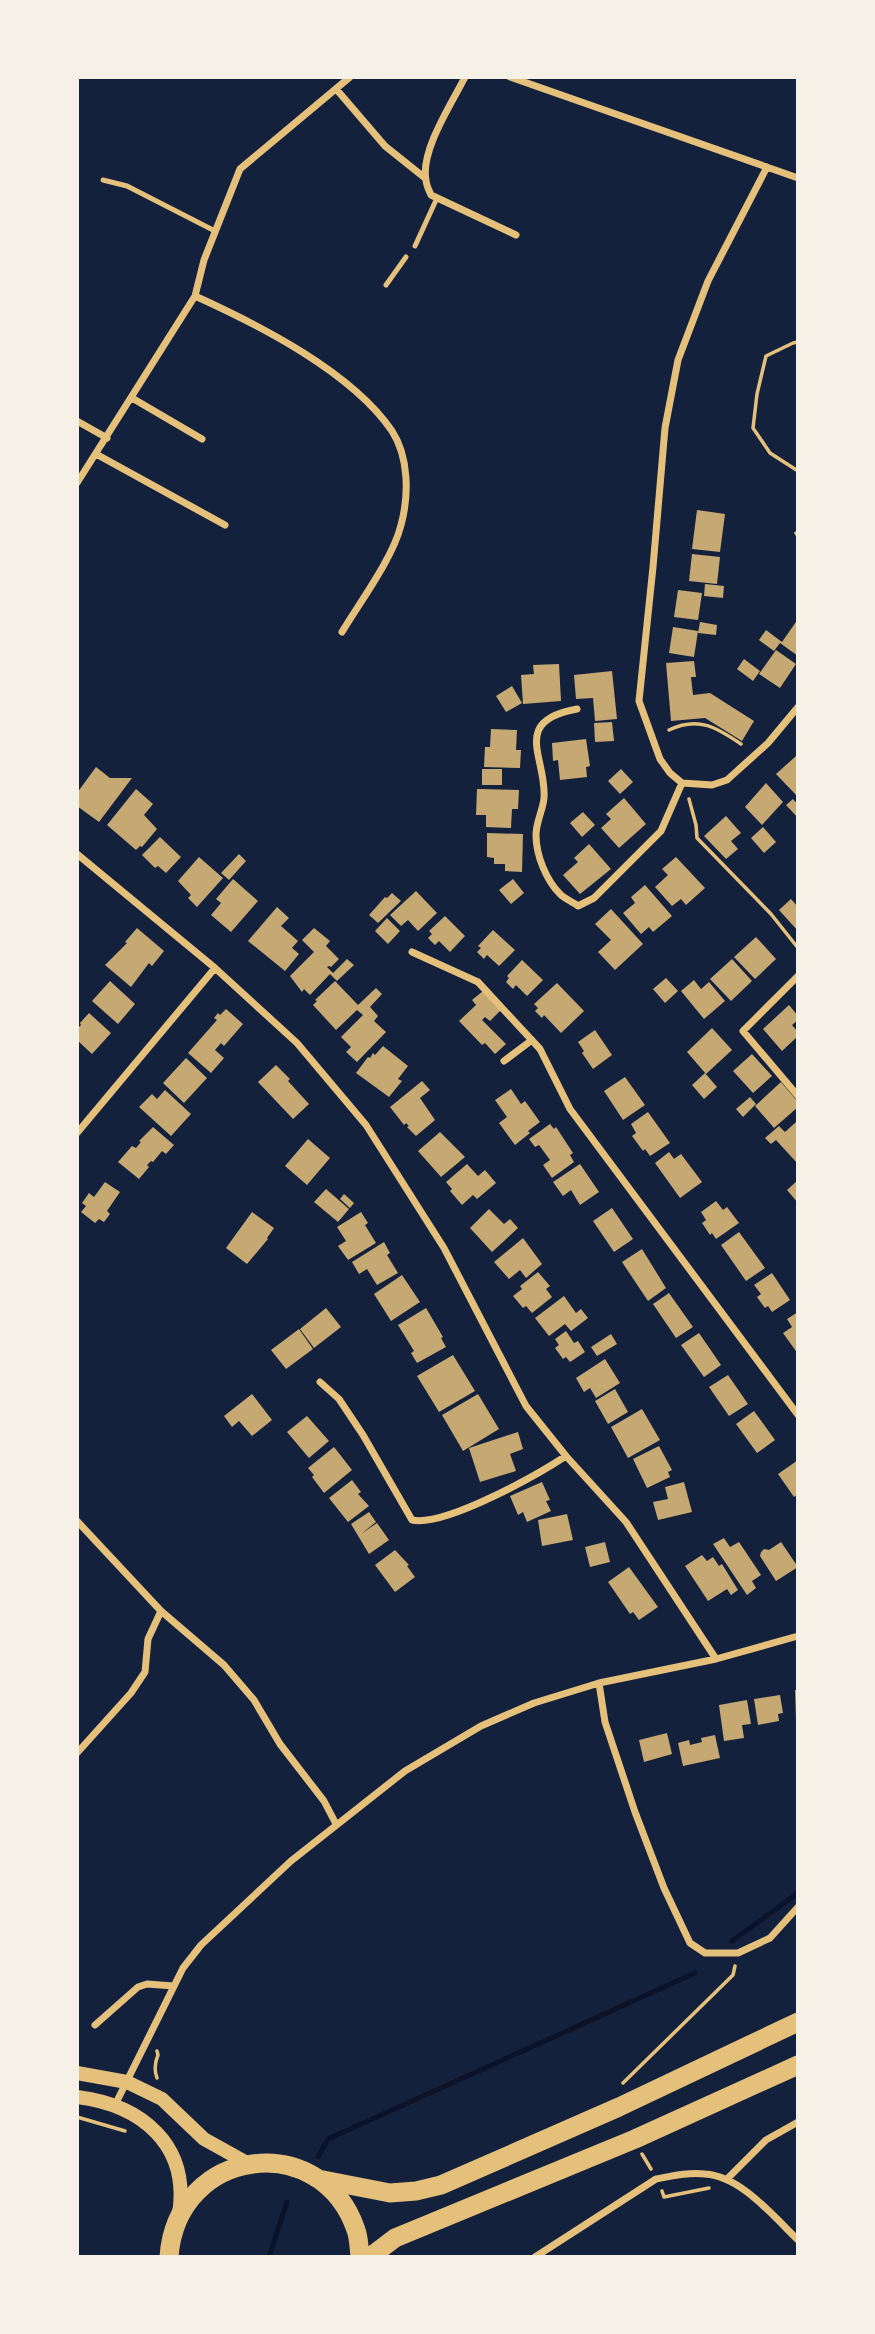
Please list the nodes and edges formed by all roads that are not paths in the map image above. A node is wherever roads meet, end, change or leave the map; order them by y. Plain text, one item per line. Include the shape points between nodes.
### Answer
1 (350, 77) edge
2 (465, 77) edge
3 (510, 77) edge
4 (337, 90) junction
5 (767, 167) junction
6 (425, 178) junction
7 (798, 178) edge
8 (103, 180) dead end
9 (437, 198) junction
10 (215, 231) junction
11 (516, 235) dead end
12 (415, 246) dead end
13 (406, 257) dead end
14 (386, 285) dead end
15 (195, 296) junction
16 (132, 398) junction
17 (77, 421) edge
18 (107, 438) junction
19 (202, 439) dead end
20 (96, 454) junction
21 (77, 483) edge
22 (225, 525) dead end
23 (342, 632) dead end
24 (798, 707) edge
25 (577, 709) dead end
26 (684, 783) junction
27 (77, 855) edge
28 (412, 952) dead end
29 (215, 968) junction
30 (798, 976) edge
31 (532, 1040) junction
32 (504, 1061) dead end
33 (798, 1096) edge
34 (77, 1133) edge
35 (320, 1381) dead end
36 (798, 1415) edge
37 (566, 1456) junction
38 (77, 1521) edge
39 (161, 1611) junction
40 (798, 1636) edge
41 (716, 1659) junction
42 (599, 1684) junction
43 (77, 1753) edge
44 (336, 1824) junction
45 (798, 1908) edge
46 (174, 1986) junction
47 (798, 2022) edge
48 (95, 2025) dead end
49 (798, 2065) edge
50 (77, 2073) edge
51 (127, 2082) junction
52 (77, 2097) edge
53 (115, 2105) junction
54 (798, 2122) edge
55 (249, 2165) junction
56 (318, 2179) junction
57 (727, 2179) junction
58 (178, 2215) junction
59 (798, 2240) edge
60 (169, 2257) edge
61 (360, 2257) edge
62 (370, 2257) edge
63 (535, 2257) edge

1 - 4 street
2 - 6 street via 434,139
3 - 5 street
4 - 6 street via 385,146
4 - 10 street via 240,169
5 - 7 street
5 - 26 street via 708,281 678,360 665,428 639,701 660,759
6 - 9 street via 431,195
8 - 10 lane via 127,186
9 - 11 street
9 - 12 lane
10 - 15 street
13 - 14 lane
15 - 16 street
15 - 23 street via 247,319 338,377 393,433 404,463 401,526 383,566
16 - 18 street
16 - 19 street
17 - 18 street
18 - 20 street
20 - 21 street
20 - 22 street
24 - 26 street via 768,743 727,780 712,785
25 - 26 street via 546,721 536,743 544,797 536,834 542,867 560,894 579,905 594,898 661,831
27 - 29 street
28 - 31 street via 478,982
29 - 34 street
29 - 37 street via 297,1043 366,1125 444,1248 526,1406
30 - 33 street via 743,1031
31 - 32 street
31 - 36 street via 570,1109
35 - 37 street via 339,1399 363,1435 412,1520 430,1521 464,1508 532,1478
37 - 41 street via 626,1522
38 - 39 street
39 - 43 street via 148,1639 145,1672
39 - 44 street via 224,1665 254,1700 279,1745 324,1801
40 - 41 street
41 - 42 street
42 - 44 street via 534,1703 481,1726 405,1771
42 - 45 street via 605,1722 635,1812 690,1943 705,1953 738,1953 770,1938
44 - 46 street via 201,1945
46 - 48 street via 138,1987
46 - 51 street
47 - 56 highway via 441,2185 390,2193
49 - 62 highway via 635,2140 396,2238
50 - 51 main road
51 - 53 street
51 - 55 main road via 162,2099 204,2139
52 - 53 main road
53 - 58 main road via 151,2126 167,2144 182,2194
54 - 57 street via 766,2140
55 - 56 highway via 265,2162 293,2167
55 - 58 highway via 212,2178 192,2194
56 - 61 highway via 342,2202 357,2231
57 - 59 street
57 - 63 street via 707,2174 656,2179
58 - 60 highway

